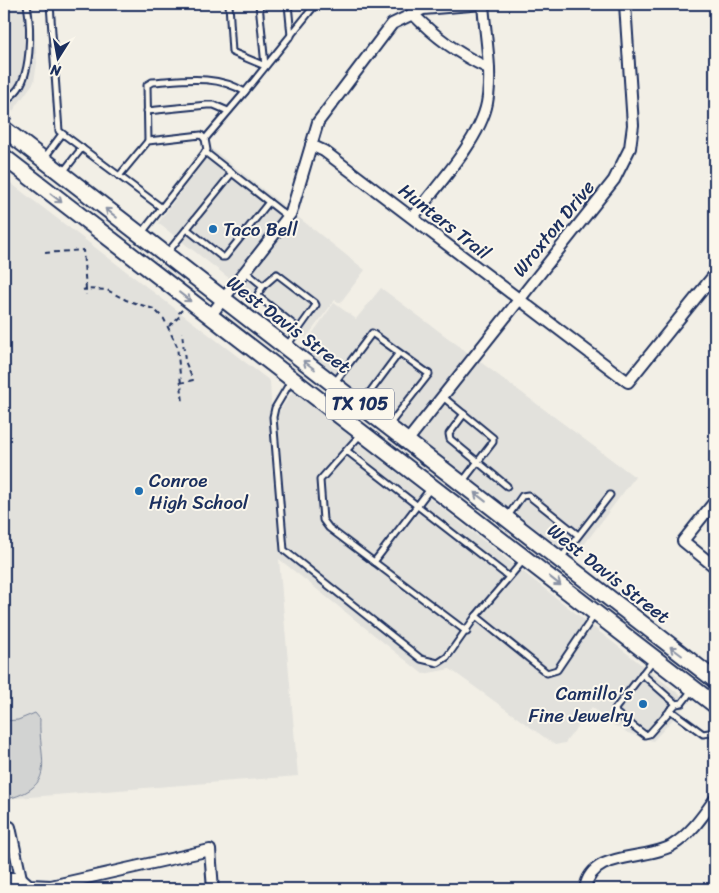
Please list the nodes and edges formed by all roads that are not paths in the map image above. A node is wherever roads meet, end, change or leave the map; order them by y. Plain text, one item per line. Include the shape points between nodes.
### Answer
1 (50, 4) edge
2 (228, 4) edge
3 (259, 4) edge
4 (288, 4) edge
5 (316, 4) edge
6 (483, 4) edge
7 (625, 4) edge
8 (27, 5) edge
9 (412, 14) junction
10 (290, 36) junction
11 (265, 66) junction
12 (488, 68) junction
13 (4, 89) edge
14 (245, 92) junction
15 (12, 95) junction
16 (4, 105) edge
17 (147, 111) junction
18 (228, 111) junction
19 (4, 129) edge
20 (62, 134) junction
21 (205, 139) junction
22 (148, 141) junction
23 (311, 145) junction
24 (4, 147) edge
25 (82, 148) junction
26 (205, 152) junction
27 (4, 157) edge
28 (43, 160) junction
29 (232, 173) junction
30 (62, 174) junction
31 (119, 176) junction
32 (269, 202) junction
33 (162, 208) junction
34 (288, 217) junction
35 (412, 217) junction
36 (187, 229) junction
37 (140, 235) junction
38 (166, 255) junction
39 (246, 272) junction
40 (715, 274) edge
41 (264, 286) junction
42 (711, 287) edge
43 (224, 300) junction
44 (518, 300) junction
45 (210, 316) junction
46 (299, 329) junction
47 (286, 347) junction
48 (399, 353) junction
49 (292, 379) junction
50 (333, 383) junction
51 (442, 396) junction
52 (360, 404) junction
53 (464, 414) junction
54 (341, 416) junction
55 (388, 425) junction
56 (362, 432) junction
57 (408, 440) junction
58 (347, 452) junction
59 (479, 463) junction
60 (462, 483) junction
61 (432, 486) junction
62 (507, 486) dead end
63 (610, 495) dead end
64 (715, 501) edge
65 (416, 506) junction
66 (506, 518) junction
67 (578, 535) junction
68 (525, 558) junction
69 (559, 560) junction
70 (374, 562) junction
71 (715, 567) edge
72 (510, 577) junction
73 (618, 606) junction
74 (596, 613) junction
75 (476, 616) junction
76 (467, 632) junction
77 (636, 644) junction
78 (654, 658) junction
79 (642, 674) junction
80 (715, 680) edge
81 (693, 688) junction
82 (715, 692) edge
83 (676, 704) junction
84 (715, 705) edge
85 (670, 710) junction
86 (715, 732) edge
87 (715, 799) edge
88 (10, 827) dead end
89 (138, 867) junction
90 (4, 878) edge
91 (28, 884) edge
92 (66, 889) edge
93 (213, 889) edge
94 (585, 889) edge

1 - 20 lane via 59,131
2 - 11 lane via 232,52
3 - 11 lane
4 - 10 lane
5 - 10 lane
6 - 9 street via 422,9
6 - 12 street
7 - 44 street, Wroxton Drive via 633,125 630,148 614,180
8 - 15 lane via 29,54 20,90
9 - 12 street via 428,30
9 - 23 street via 392,24 327,107
10 - 11 lane
11 - 14 lane
12 - 35 street via 487,104 472,140
13 - 15 lane
14 - 17 lane via 217,80 152,82 146,88
14 - 18 lane
15 - 16 lane
17 - 18 lane via 214,105
17 - 22 lane
18 - 21 lane
19 - 28 main road, West Davis Street / TX 105
20 - 25 lane
20 - 28 lane
21 - 22 lane via 201,135
21 - 26 lane
22 - 31 lane
23 - 34 street
23 - 35 street, Hunters Trail via 324,151
24 - 30 main road via 46,178 55,179
25 - 30 lane
25 - 31 lane
26 - 29 lane
26 - 33 lane
27 -> 45 main road, West Davis Street / TX 105
28 - 30 main road, West Davis Street / TX 105
29 - 32 lane
29 - 36 lane
37 -> 30 main road, West Davis Street / TX 105
31 - 33 lane
32 - 34 lane
32 - 36 lane via 225,257
33 - 37 lane
34 - 39 street
35 - 44 street, Hunters Trail
36 - 38 lane
37 - 38 main road, West Davis Street / TX 105
38 - 43 main road, West Davis Street / TX 105
39 - 41 lane
39 - 43 street
40 - 42 street
41 - 46 lane via 259,297
41 - 46 lane via 277,274 315,303
42 - 44 street, Hunters Trail via 628,382
43 - 45 street
43 - 47 main road, West Davis Street / TX 105
44 - 51 street, Wroxton Drive
45 - 49 main road, West Davis Street / TX 105
46 - 47 lane
50 -> 47 main road, West Davis Street / TX 105
48 - 50 lane via 372,333
48 - 52 lane
48 - 55 lane via 429,374
49 - 54 main road, West Davis Street / TX 105
49 - 76 lane via 273,417 284,550 428,662 443,661
50 - 52 main road, West Davis Street / TX 105
51 - 53 lane
51 - 57 street, Wroxton Drive
52 - 55 main road, West Davis Street / TX 105
53 - 59 lane via 493,438
53 - 59 lane via 449,434 450,440
54 - 56 main road, West Davis Street / TX 105
54 - 60 main road via 359,421 442,484 452,487
55 - 57 main road, West Davis Street / TX 105
56 - 58 lane
56 - 61 main road, West Davis Street / TX 105
57 - 60 main road, West Davis Street / TX 105
58 - 65 lane
58 - 70 lane via 320,480 323,520
59 - 60 lane
59 - 62 lane
66 -> 60 main road, West Davis Street / TX 105
61 - 65 lane
61 - 68 main road, West Davis Street / TX 105
63 - 67 lane
64 - 71 street via 683,541
65 - 70 lane
65 - 72 lane
66 - 67 lane via 522,496 528,495
66 - 69 main road, West Davis Street / TX 105
67 - 69 lane
68 - 72 lane
68 - 73 main road via 532,554 540,555 601,601
68 -> 74 main road, West Davis Street / TX 105
69 - 73 main road, West Davis Street / TX 105
70 - 76 lane
72 - 75 lane
80 -> 73 main road, West Davis Street / TX 105
74 - 75 lane via 557,670 547,673
74 - 77 main road, West Davis Street / TX 105
75 - 76 lane
77 - 78 main road, West Davis Street / TX 105
77 - 82 main road via 650,647
78 - 79 lane
78 - 81 main road, West Davis Street / TX 105
79 - 83 lane
79 - 85 lane via 615,709 616,713 645,735 650,734
81 - 83 lane via 682,703
81 - 84 main road, West Davis Street / TX 105
83 - 85 lane
85 - 86 lane via 703,734
87 - 94 street via 674,845 658,853 618,858 600,866 591,873
88 - 91 street via 16,863
89 - 91 street via 51,886
89 - 92 street
89 - 93 street via 210,850
90 - 91 street

